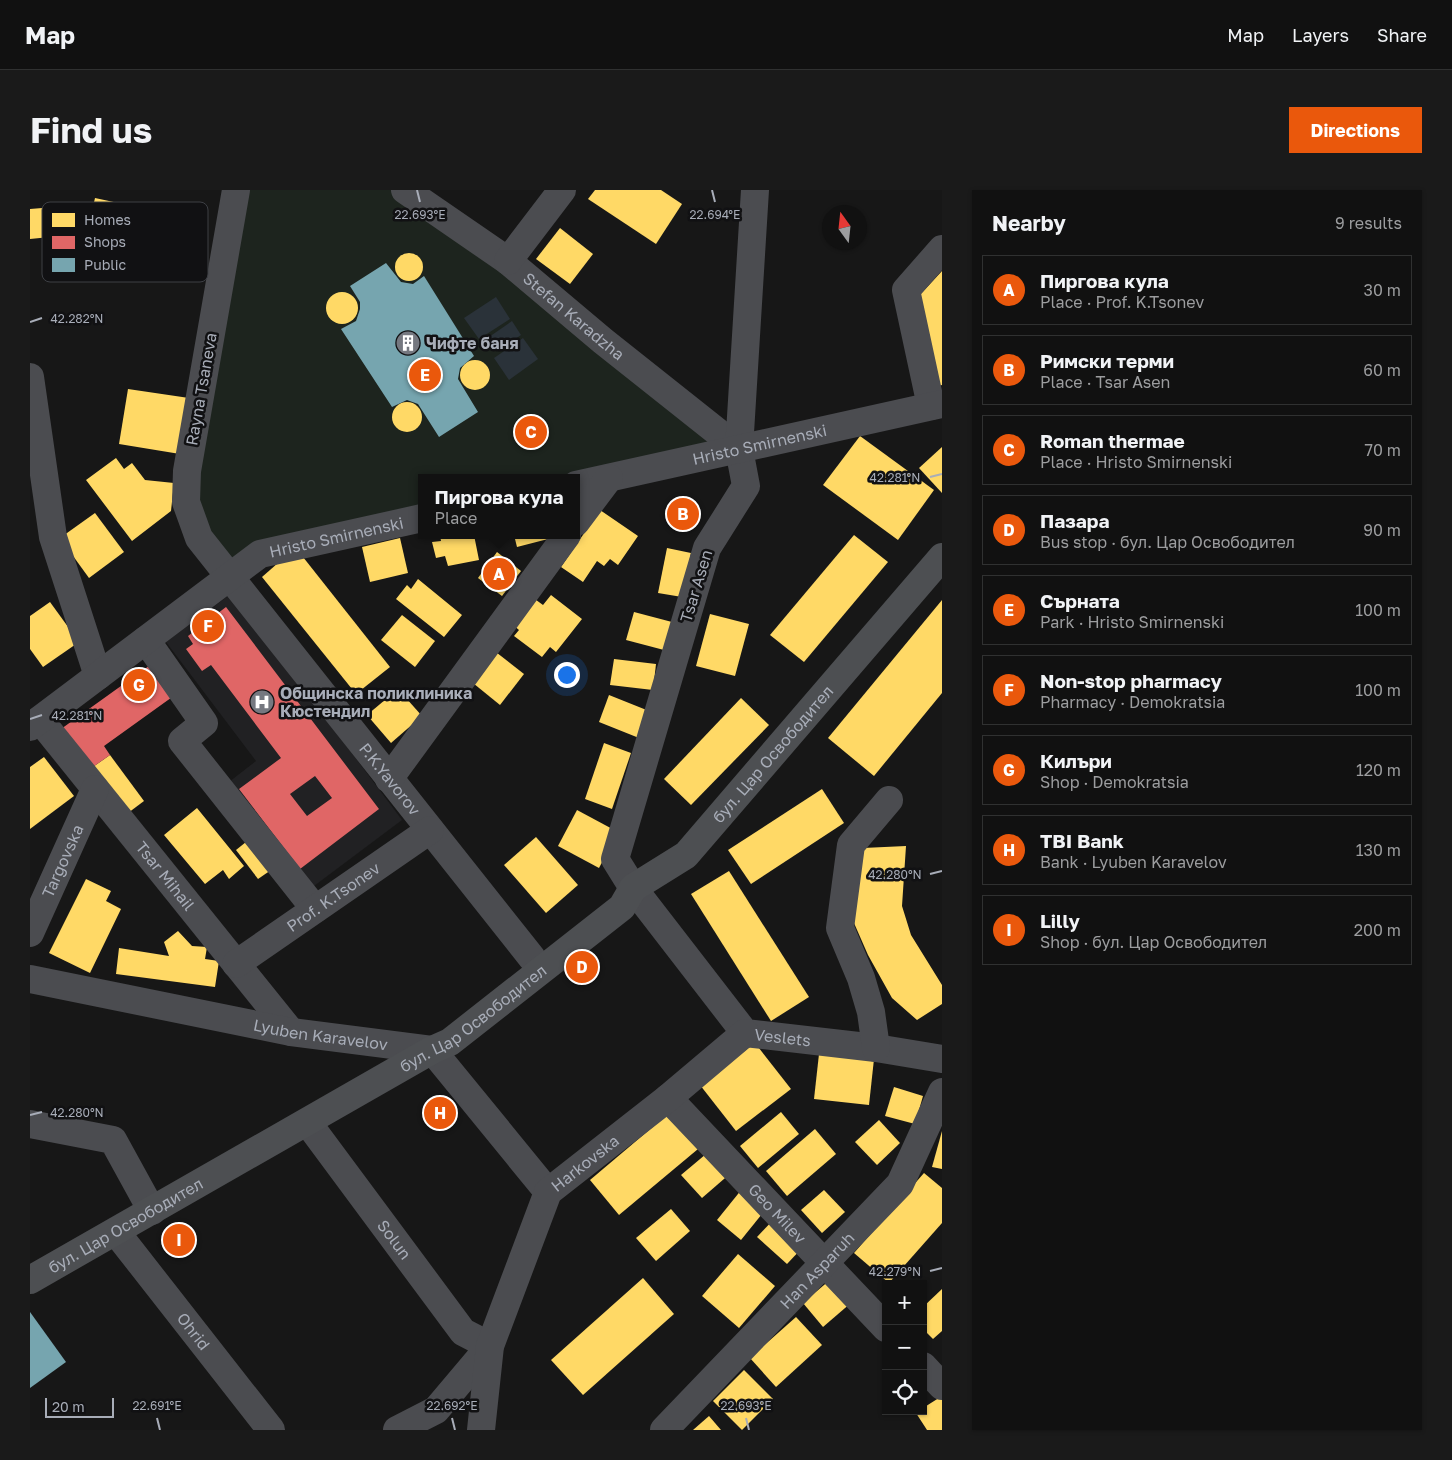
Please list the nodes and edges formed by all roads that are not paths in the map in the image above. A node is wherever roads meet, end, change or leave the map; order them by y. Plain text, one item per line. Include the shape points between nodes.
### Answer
1 (236, 190) edge
2 (562, 190) edge
3 (755, 190) edge
4 (411, 192) edge
5 (942, 249) edge
6 (508, 261) junction
7 (30, 385) edge
8 (937, 405) edge
9 (739, 449) junction
10 (608, 478) junction
11 (580, 484) edge
12 (580, 516) edge
13 (418, 519) edge
14 (564, 539) edge
15 (942, 556) edge
16 (230, 577) junction
17 (146, 640) junction
18 (98, 676) junction
19 (35, 724) edge
20 (389, 779) junction
21 (95, 789) junction
22 (889, 800) dead end
23 (430, 830) junction
24 (633, 888) junction
25 (315, 909) junction
26 (30, 933) edge
27 (532, 958) junction
28 (236, 964) junction
29 (30, 979) edge
30 (291, 1032) junction
31 (746, 1033) junction
32 (876, 1048) junction
33 (432, 1050) junction
34 (942, 1059) edge
35 (942, 1092) edge
36 (668, 1098) junction
37 (308, 1123) junction
38 (30, 1124) edge
39 (548, 1192) junction
40 (152, 1212) junction
41 (116, 1232) junction
42 (824, 1263) junction
43 (30, 1280) edge
44 (883, 1325) edge
45 (490, 1346) junction
46 (927, 1370) edge
47 (942, 1386) edge
48 (272, 1430) edge
49 (397, 1430) edge
50 (481, 1430) edge
51 (664, 1430) edge

1 - 16 street, Rayna Tsaneva via 187,471 186,502 198,538
2 - 6 street
3 - 9 street, Tsar Asen
4 - 6 street, Stefan Karadzha
5 - 8 street via 906,290
6 - 9 street, Stefan Karadzha
7 - 18 street via 53,537
8 - 9 street, Hristo Smirnenski
9 - 10 street, Hristo Smirnenski
9 - 24 street, Tsar Asen via 746,486 707,548 615,859
10 - 11 street, Hristo Smirnenski
10 - 12 street
13 - 16 street, Hristo Smirnenski via 260,554
14 - 20 street
15 - 24 main road, бул. Цар Освободител via 686,855
16 - 17 street, Hristo Smirnenski
16 - 20 street, P.K.Yavorov
17 - 18 street, Hristo Smirnenski
17 - 25 street via 204,723 182,741
18 - 19 street, Hristo Smirnenski
19 - 21 street, Tsar Mihail
20 - 23 street, P.K.Yavorov
21 - 26 street, Targovska
21 - 28 street, Tsar Mihail
22 - 32 street via 851,845 840,928 861,978 871,1012
23 - 25 street, Prof. K.Tsonev
23 - 27 street, P.K.Yavorov
24 - 27 main road via 611,895
24 - 31 street, Veslets
24 - 33 main road, бул. Цар Освободител via 622,908 450,1042
25 - 28 street, Prof. K.Tsonev
27 - 33 main road via 442,1030
28 - 30 street, Tsar Mihail
29 - 30 street, Lyuben Karavelov
30 - 33 street, Lyuben Karavelov
31 - 32 street, Veslets
31 - 36 street, Harkovska
32 - 34 street, Veslets
33 - 37 main road, бул. Цар Освободител
33 - 39 street
35 - 42 street, Han Asparuh via 900,1184
36 - 39 street, Harkovska
36 - 42 street, Geo Milev
37 - 40 main road, бул. Цар Освободител
37 - 45 street, Solun via 463,1332
38 - 40 street via 113,1140
39 - 45 street, Harkovska
40 - 41 main road, бул. Цар Освободител
41 - 43 main road, бул. Цар Освободител
41 - 48 street, Ohrid
42 - 44 street, Geo Milev
42 - 51 street, Han Asparuh
45 - 49 street via 436,1410
45 - 50 street, Harkovska
46 - 47 street

